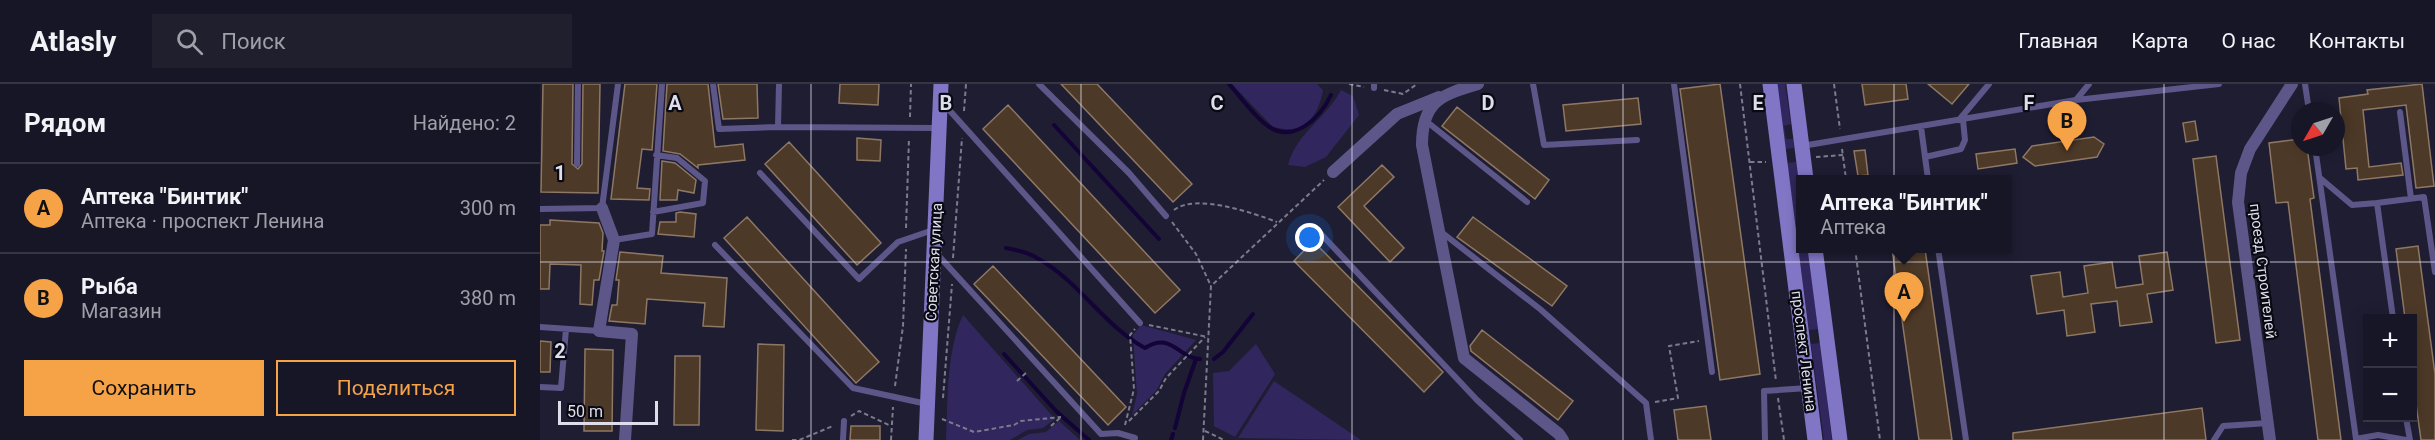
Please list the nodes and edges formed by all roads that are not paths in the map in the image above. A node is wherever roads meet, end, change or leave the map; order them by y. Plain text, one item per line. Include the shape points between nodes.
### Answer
1 (578, 84) edge
2 (618, 84) edge
3 (662, 84) edge
4 (713, 84) edge
5 (779, 84) edge
6 (941, 84) edge
7 (1039, 84) edge
8 (1478, 84) edge
9 (1533, 84) edge
10 (1674, 84) edge
11 (1770, 84) edge
12 (1794, 84) edge
13 (1989, 84) edge
14 (2089, 84) edge
15 (2219, 84) edge
16 (2292, 84) edge
17 (2305, 84) edge
18 (2176, 87) edge
19 (1446, 94) junction
20 (2076, 100) junction
21 (941, 102) junction
22 (2308, 102) edge
23 (2400, 112) dead end
24 (1961, 120) junction
25 (1425, 121) junction
26 (778, 127) junction
27 (1921, 127) junction
28 (940, 128) junction
29 (1637, 140) dead end
30 (1802, 146) junction
31 (656, 154) junction
32 (2316, 156) edge
33 (1925, 157) junction
34 (577, 164) dead end
35 (1333, 172) road end
36 (760, 173) dead end
37 (1805, 175) edge
38 (1927, 175) edge
39 (2320, 178) junction
40 (2411, 199) junction
41 (1527, 202) dead end
42 (2377, 203) junction
43 (602, 208) junction
44 (540, 209) edge
45 (653, 212) junction
46 (1166, 216) road end
47 (936, 229) junction
48 (1439, 230) junction
49 (1321, 234) dead end
50 (614, 240) junction
51 (715, 245) dead end
52 (935, 252) junction
53 (1816, 253) edge
54 (1939, 253) edge
55 (2435, 272) edge
56 (2392, 314) edge
57 (1140, 323) road end
58 (540, 327) edge
59 (566, 329) junction
60 (598, 331) junction
61 (1712, 372) dead end
62 (540, 387) edge
63 (1808, 388) junction
64 (928, 404) junction
65 (844, 422) dead end
66 (2406, 422) edge
67 (2268, 423) junction
68 (1135, 438) dead end
69 (625, 440) edge
70 (843, 440) edge
71 (926, 440) edge
72 (1520, 440) edge
73 (1563, 440) edge
74 (1652, 440) edge
75 (1765, 440) edge
76 (1815, 440) edge
77 (1840, 440) edge
78 (1966, 440) edge
79 (2214, 440) edge
80 (2271, 440) edge
81 (2408, 440) edge

1 - 34 lane
2 - 43 lane
3 - 31 lane
4 - 26 lane via 719,129
5 - 26 lane
6 - 21 main road, Советская улица
7 - 46 lane via 1130,173
8 - 19 street
9 - 29 lane via 1544,145
10 - 61 lane
11 - 63 main road, проспект Ленина
12 - 30 main road
13 - 24 lane
14 - 20 lane
15 - 18 lane
16 - 67 street, проезд Строителей via 2250,149 2241,172 2238,202
17 - 22 lane
18 - 20 lane
19 - 25 street via 1430,108
19 - 35 street via 1397,114
20 - 24 lane
21 - 28 main road, Советская улица
21 - 57 lane
23 - 40 lane
24 - 27 lane
24 - 33 lane via 1965,140 1961,149
25 - 41 lane
25 - 48 street via 1422,145
26 - 28 lane
27 - 30 lane
27 - 33 lane
28 - 47 main road, Советская улица
30 - 37 main road
31 - 45 lane
31 - 45 lane via 677,158 705,181 702,203
32 - 39 lane
33 - 38 lane
36 - 47 lane via 859,279 898,242
39 - 42 lane via 2352,205
39 - 81 lane via 2356,439 2378,435
40 - 42 lane
40 - 55 lane via 2424,196
42 - 56 lane
43 - 44 lane
43 - 50 street
45 - 50 lane via 652,234
47 - 52 main road, Советская улица
48 - 73 street via 1464,358
48 - 74 lane via 1540,309 1646,404
49 - 72 lane via 1477,400
50 - 60 street
51 - 64 lane via 853,388
52 - 64 main road, Советская улица
52 - 68 lane via 1101,434
53 - 77 main road, проспект Ленина
54 - 78 lane
58 - 59 lane
59 - 60 lane
59 - 62 lane via 561,388
60 - 69 street via 632,334
63 - 75 lane via 1764,391
63 - 76 main road, проспект Ленина
64 - 71 main road, Советская улица
65 - 70 lane
66 - 81 lane
67 - 79 lane via 2223,426
67 - 80 street, проезд Строителей

